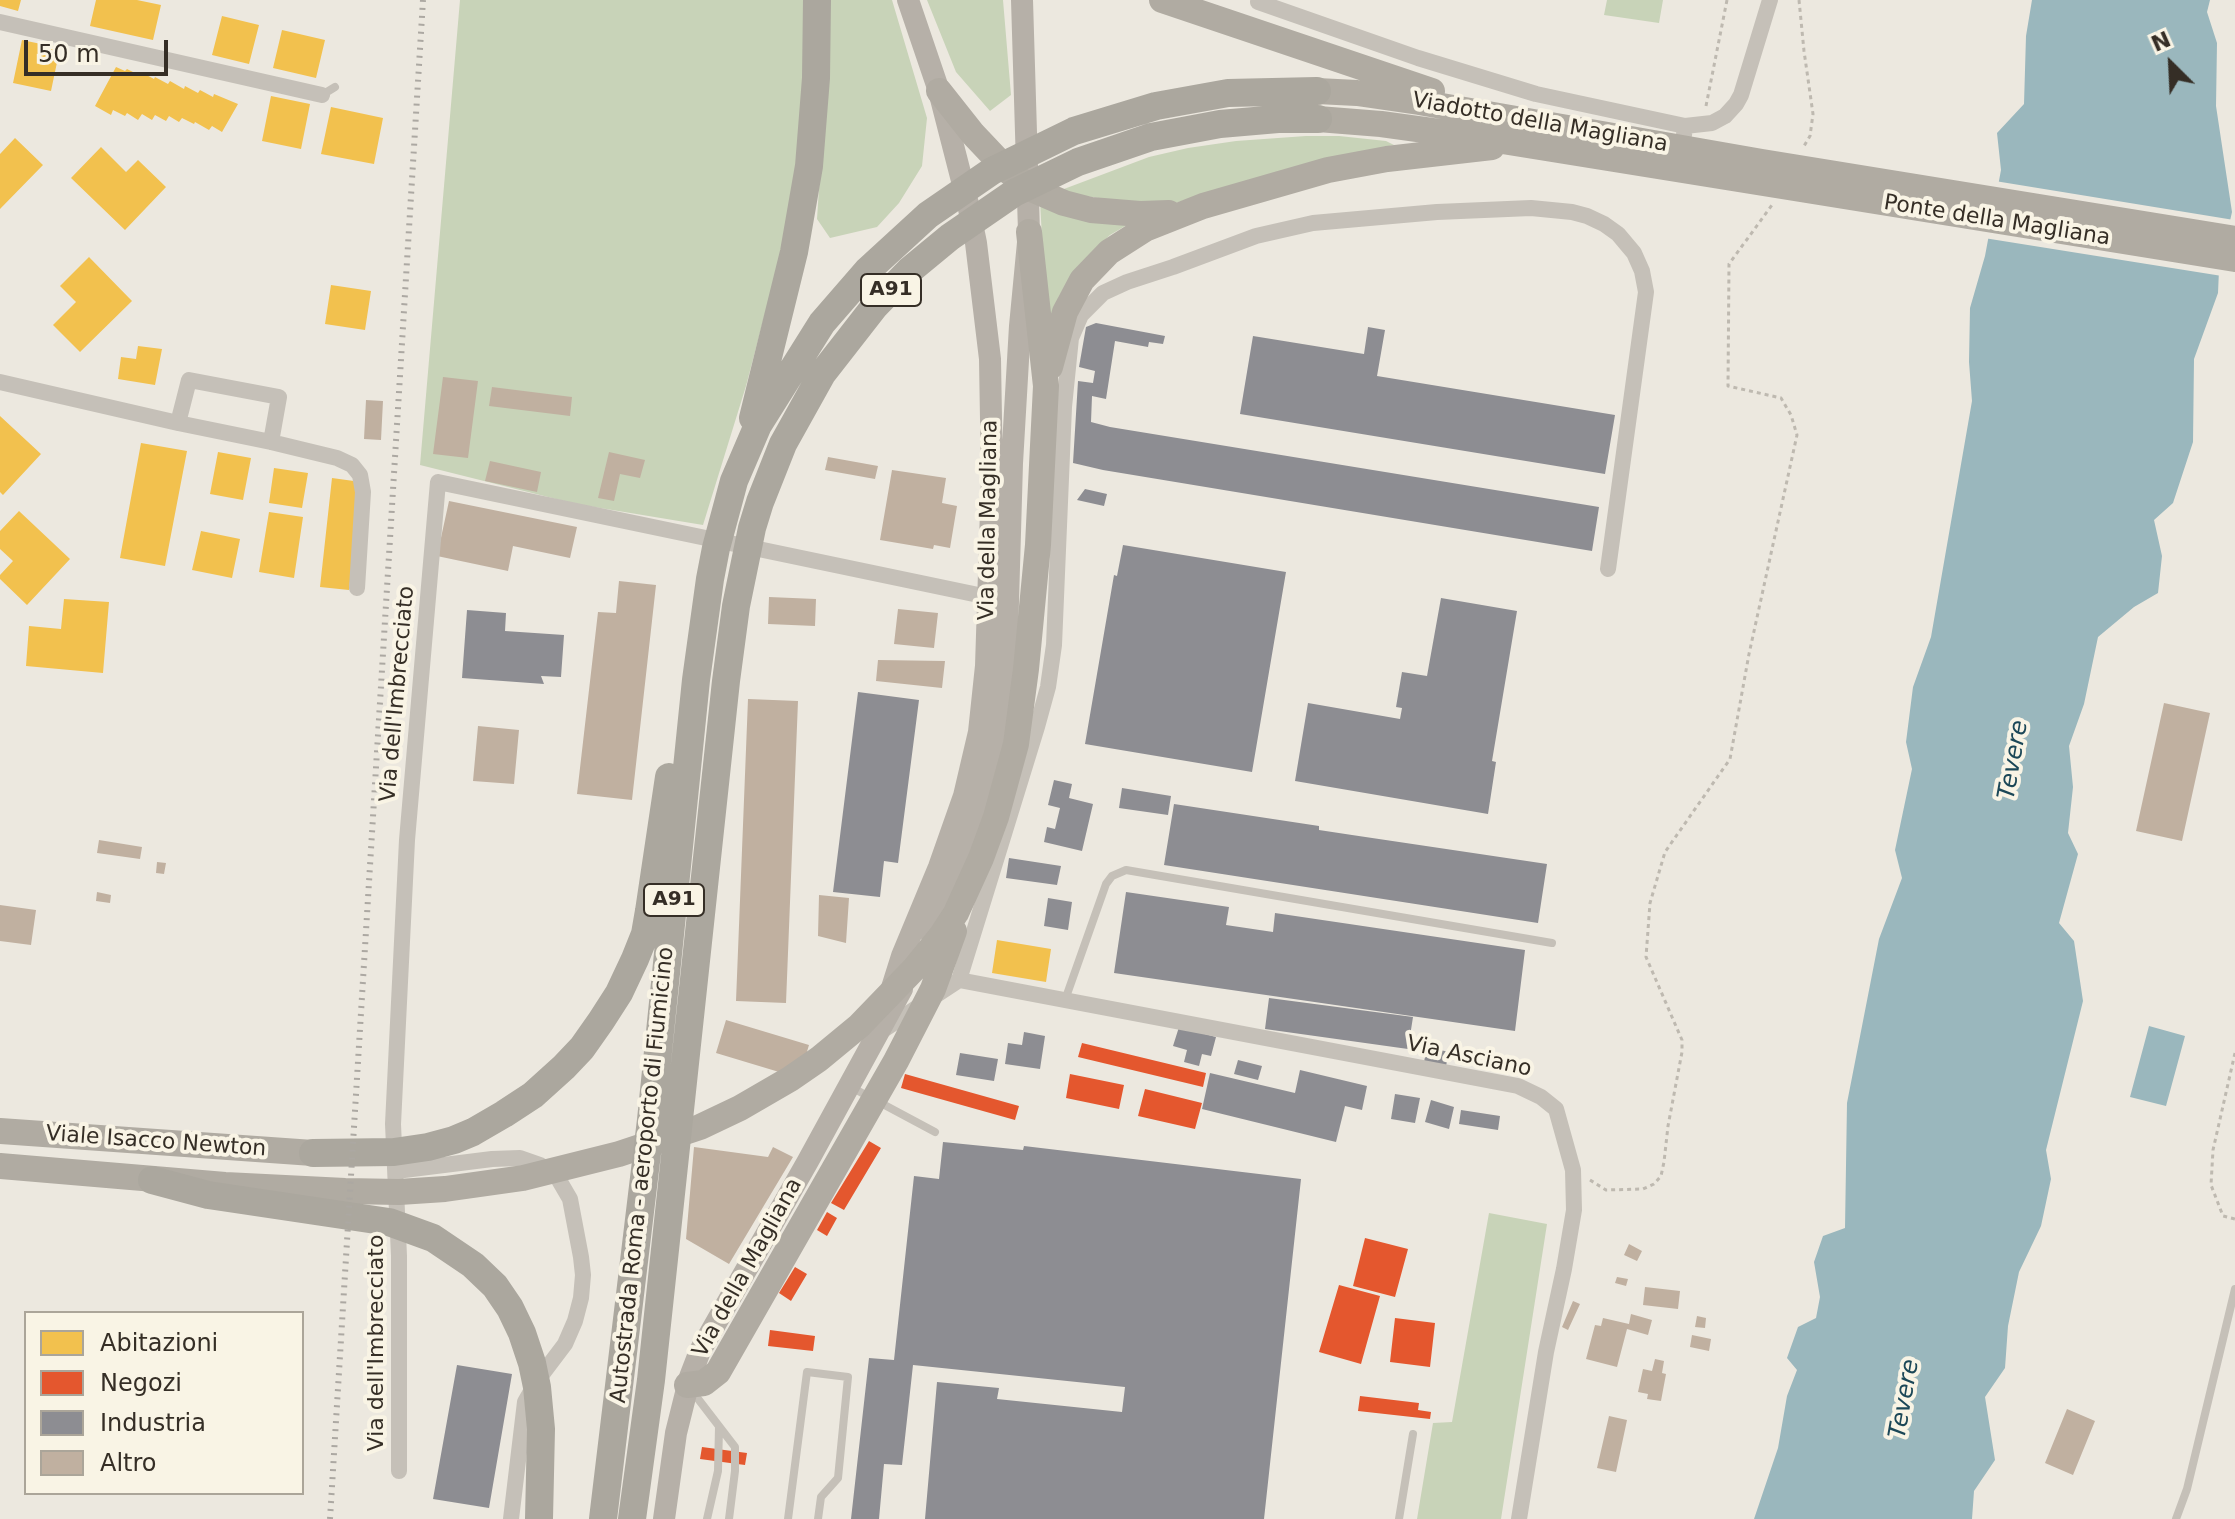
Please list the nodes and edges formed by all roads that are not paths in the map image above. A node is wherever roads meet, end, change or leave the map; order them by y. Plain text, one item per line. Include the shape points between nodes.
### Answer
1 (908, 0) edge
2 (1022, 0) edge
3 (1162, 0) edge
4 (1770, 0) edge
5 (817, 1) edge
6 (1258, 2) dead end
7 (0, 22) edge
8 (328, 91) dead end
9 (939, 91) junction
10 (1317, 105) junction
11 (1512, 130) junction
12 (1684, 137) junction
13 (1761, 172) junction
14 (1028, 186) junction
15 (1203, 206) junction
16 (1029, 232) junction
17 (2235, 239) edge
18 (2235, 259) edge
19 (0, 382) edge
20 (1046, 386) junction
21 (178, 423) junction
22 (271, 442) junction
23 (749, 443) junction
24 (1608, 569) dead end
25 (357, 588) dead end
26 (988, 597) junction
27 (1006, 671) junction
28 (1050, 674) junction
29 (696, 680) junction
30 (962, 902) junction
31 (1552, 943) dead end
32 (959, 980) junction
33 (1065, 1001) junction
34 (877, 1033) junction
35 (849, 1086) junction
36 (0, 1131) edge
37 (935, 1132) dead end
38 (313, 1153) joint
39 (0, 1166) edge
40 (396, 1171) junction
41 (152, 1180) junction
42 (2235, 1289) edge
43 (687, 1385) junction
44 (719, 1426) junction
45 (1413, 1434) dead end
46 (399, 1471) dead end
47 (511, 1519) edge
48 (539, 1519) edge
49 (603, 1519) edge
50 (632, 1519) edge
51 (664, 1519) edge
52 (707, 1519) edge
53 (729, 1519) edge
54 (788, 1519) edge
55 (818, 1519) edge
56 (1399, 1519) edge
57 (1519, 1519) edge
58 (2176, 1519) edge

1 - 9 main road, Via della Magliana
2 - 14 main road, Via della Magliana
3 - 11 highway
4 - 12 street via 1736,104 1725,116
5 - 23 highway via 809,166
6 - 12 street via 1418,58
7 - 8 street
9 - 14 highway via 973,134
9 - 26 main road, Via della Magliana via 968,204 985,305 992,383
10 - 11 highway, Viadotto della Magliana via 1385,97
10 - 23 highway, Autostrada Roma - aeroporto di Fiumicino / A91 via 1271,91 1174,102 1093,124 1020,155 960,192 868,270 800,355
10 - 50 highway, Autostrada Roma - aeroporto di Fiumicino / A91 via 1278,119 1220,124 1131,143 1014,193 910,270 863,320 816,383 783,444 749,540 726,681
11 - 12 highway, Viadotto della Magliana
11 - 13 highway, Viadotto della Magliana
11 - 15 highway via 1305,176
12 - 13 highway, Viadotto della Magliana
13 - 17 highway, Ponte della Magliana
13 - 18 highway, Ponte della Magliana
14 - 15 highway via 1101,212 1152,214
14 - 16 main road, Via della Magliana
15 - 20 highway via 1136,234 1088,273 1065,312
16 - 20 highway
16 - 27 main road, Via della Magliana via 1012,463
19 - 21 street
20 - 30 highway via 1038,545 1016,744 996,817
21 - 22 street
21 - 22 street via 189,380 279,397
22 - 25 street via 343,460 360,475
23 - 29 highway, Autostrada Roma - aeroporto di Fiumicino / A91 via 716,548
24 - 28 street via 1646,300 1640,264 1623,239 1587,216 1545,209 1437,212 1294,226 1116,286 1096,298 1077,322 1064,407
26 - 34 main road, Via della Magliana via 983,701 969,779
26 - 40 street, Via dell'Imbrecciato via 438,482 407,840 393,1124
27 - 28 street
27 - 34 main road, Via della Magliana via 993,765 966,854 945,906
28 - 32 street
29 - 38 highway via 670,771 645,934 619,993 582,1048 524,1101 457,1138 394,1152
29 - 49 highway, Autostrada Roma - aeroporto di Fiumicino / A91
30 - 41 highway, Viale Isacco Newton via 915,968 844,1039 740,1108 661,1141 496,1182 399,1192
30 - 43 highway via 941,969 896,1061 718,1372 704,1383
31 - 33 lane via 1126,870 1106,884
32 - 33 street, Via Asciano
32 - 34 street, Via della Magliana
33 - 57 street, Via Asciano via 1518,1086 1556,1109 1573,1170 1574,1210
34 - 35 main road, Via della Magliana
35 - 37 lane
35 - 43 main road, Via della Magliana via 711,1328
36 - 38 highway, Viale Isacco Newton
39 - 41 highway, Viale Isacco Newton
40 - 46 street, Via dell'Imbrecciato
40 - 47 street via 520,1158 556,1175 570,1199 583,1275 581,1298 565,1344 525,1402
41 - 48 highway via 208,1195 389,1222 433,1238 473,1265 510,1308 529,1353 540,1404
42 - 58 lane
43 - 44 lane
43 - 51 main road, Via della Magliana
44 - 52 lane via 718,1471
44 - 53 lane via 735,1447
45 - 56 lane
54 - 55 lane via 807,1372 848,1377 838,1478 821,1497

